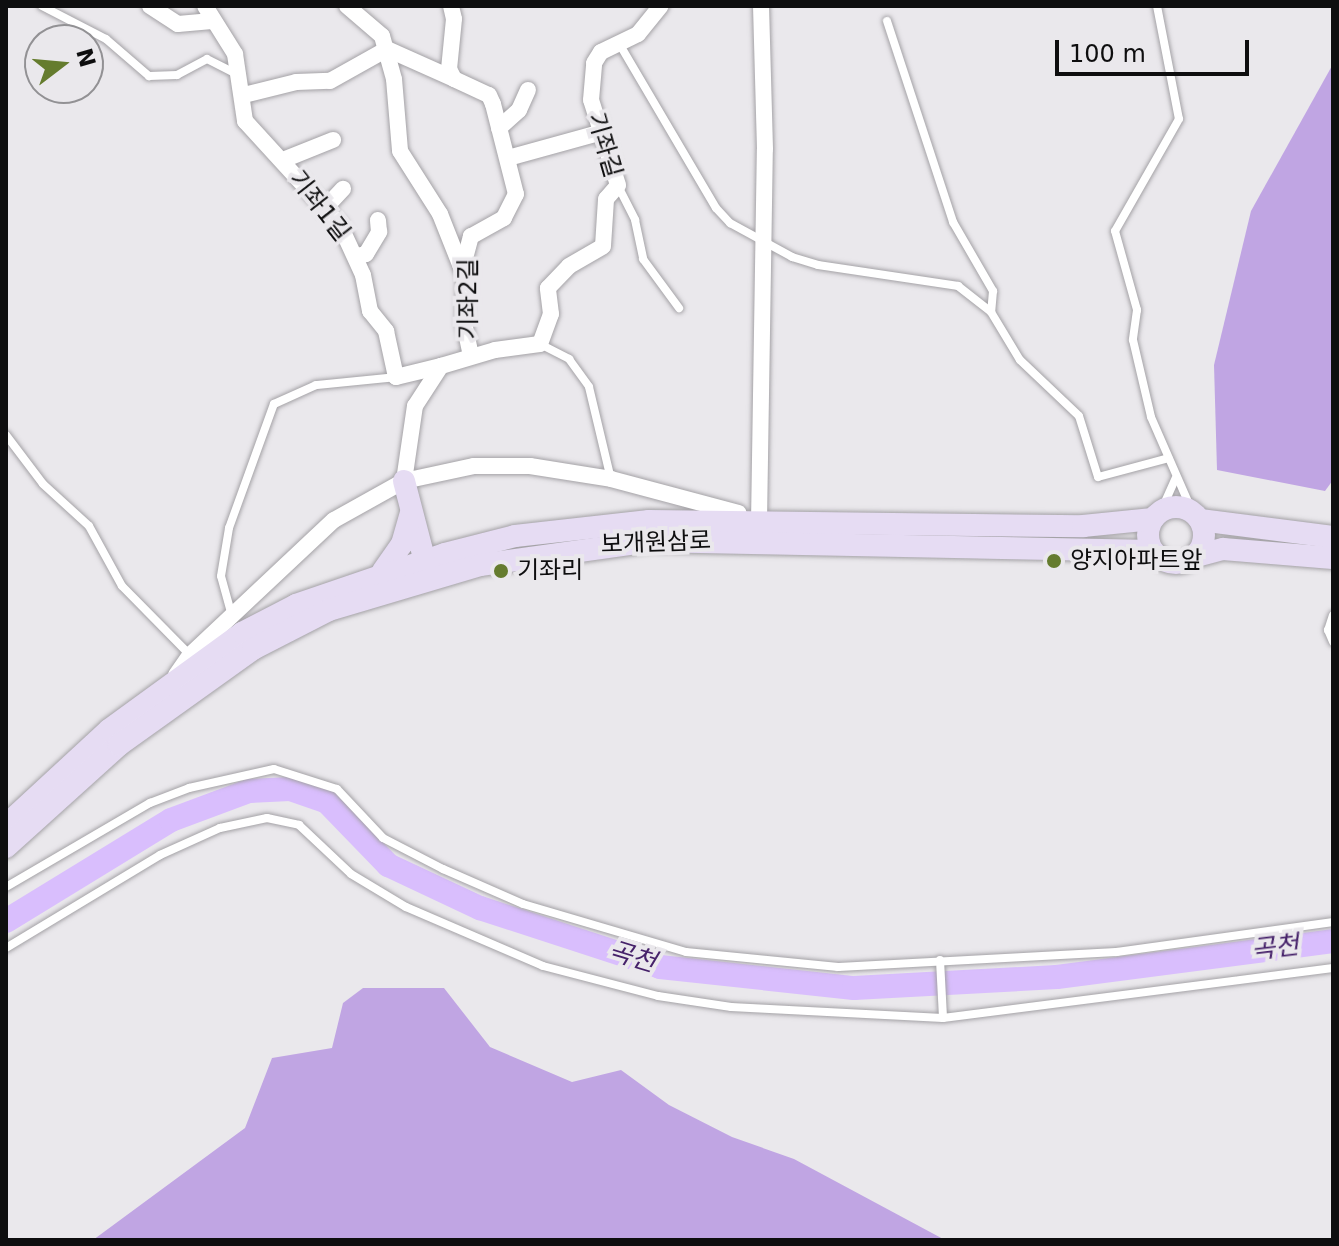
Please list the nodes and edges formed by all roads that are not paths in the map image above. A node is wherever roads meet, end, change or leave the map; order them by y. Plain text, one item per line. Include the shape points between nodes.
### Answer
1 (42, 6) edge
2 (150, 6) edge
3 (347, 6) edge
4 (451, 6) edge
5 (661, 6) edge
6 (761, 6) edge
7 (1157, 6) edge
8 (209, 14) edge
9 (887, 21) dead end
10 (620, 45) junction
11 (387, 49) junction
12 (241, 77) junction
13 (454, 79) junction
14 (528, 90) dead end
15 (244, 95) junction
16 (499, 128) junction
17 (599, 133) junction
18 (333, 140) dead end
19 (508, 158) junction
20 (283, 160) junction
21 (618, 185) junction
22 (343, 189) dead end
23 (326, 207) junction
24 (378, 220) dead end
25 (765, 241) junction
26 (356, 256) junction
27 (465, 278) junction
28 (679, 308) dead end
29 (991, 312) junction
30 (540, 344) junction
31 (471, 356) junction
32 (441, 366) junction
33 (396, 377) junction
34 (6, 435) edge
35 (1169, 458) junction
36 (1176, 478) junction
37 (611, 479) junction
38 (404, 481) junction
39 (411, 511) junction
40 (1157, 515) junction
41 (1196, 516) junction
42 (760, 518) junction
43 (1333, 537) edge
44 (471, 548) junction
45 (1153, 551) junction
46 (1196, 556) junction
47 (1333, 558) edge
48 (427, 569) junction
49 (383, 571) junction
50 (1333, 615) edge
51 (232, 616) junction
52 (1333, 642) edge
53 (190, 655) junction
54 (172, 682) junction
55 (6, 825) edge
56 (6, 847) edge
57 (6, 887) edge
58 (1333, 922) edge
59 (6, 948) edge
60 (940, 960) junction
61 (1333, 968) edge
62 (943, 1018) junction

1 - 12 lane via 106,39 149,76 177,75 207,59
2 - 8 street via 178,24
3 - 11 street via 374,25
4 - 13 street via 449,69
5 - 10 street, 기좌길 via 638,34
6 - 25 street
7 - 35 lane via 1179,119 1115,231 1137,310 1133,340 1142,381
8 - 12 street, 기좌1길 via 231,43
9 - 29 lane via 953,222 993,291
10 - 17 street, 기좌길 via 601,52 594,63 591,100
10 - 25 lane via 716,208
11 - 13 street, 기좌2길
11 - 15 street via 330,81 296,82
11 - 27 street via 400,151 440,214
12 - 15 street, 기좌1길
13 - 16 street, 기좌2길 via 489,95
14 - 16 street via 519,110
15 - 20 street, 기좌1길 via 245,121
16 - 19 street, 기좌2길
17 - 19 street
17 - 21 street, 기좌길
18 - 20 street
19 - 27 street, 기좌2길 via 515,180 514,206 471,236
20 - 23 street, 기좌1길
21 - 28 lane via 635,220 643,259
21 - 30 street, 기좌길 via 606,199 603,246 569,266 548,288 551,314
22 - 23 street
23 - 26 street, 기좌1길
24 - 26 street via 379,232 366,254
25 - 29 lane via 818,265 946,282
25 - 42 street
26 - 33 street, 기좌1길 via 370,311 386,331
27 - 31 street, 기좌2길 via 466,344
29 - 35 lane via 1020,360 1079,416 1098,477
30 - 31 street
30 - 37 lane via 569,359 589,387
31 - 32 street
32 - 33 street
32 - 38 street via 415,406
33 - 51 lane via 316,385 274,404 229,528 221,576
34 - 53 lane via 43,484 89,526 122,586
35 - 36 lane
36 - 40 lane
36 - 41 lane
37 - 38 street, 보개원삼로 via 501,464
37 - 42 street, 보개원삼로
38 - 39 main road
38 - 51 street, 보개원삼로 via 334,520
39 - 44 main road via 434,535
39 - 48 main road
39 - 49 main road via 402,544
40 - 41 main road, 보개원삼로 via 1173,506
40 - 42 main road, 보개원삼로 via 1083,526
40 - 45 main road via 1148,533
41 - 43 main road, 보개원삼로
41 - 46 main road via 1205,540
42 - 44 main road, 보개원삼로 via 607,525 515,536
44 - 48 main road, 보개원삼로
45 - 46 main road, 보개원삼로 via 1173,564
45 - 48 main road, 보개원삼로 via 650,541
46 - 47 main road, 보개원삼로 via 1223,549
48 - 49 main road, 보개원삼로
48 - 56 main road, 보개원삼로 via 253,649 119,745
49 - 54 main road, 보개원삼로 via 269,618
50 - 52 lane via 1328,630
51 - 53 street, 보개원삼로
53 - 54 street, 보개원삼로
54 - 55 main road, 보개원삼로 via 109,730
57 - 60 lane via 150,803 189,788 274,769 337,789 383,838 443,869 523,904 665,947 838,967
58 - 60 lane via 1117,952
59 - 62 lane via 160,855 220,828 267,818 299,825 351,874 406,907 543,966 599,983 731,1007
60 - 62 lane
61 - 62 lane

